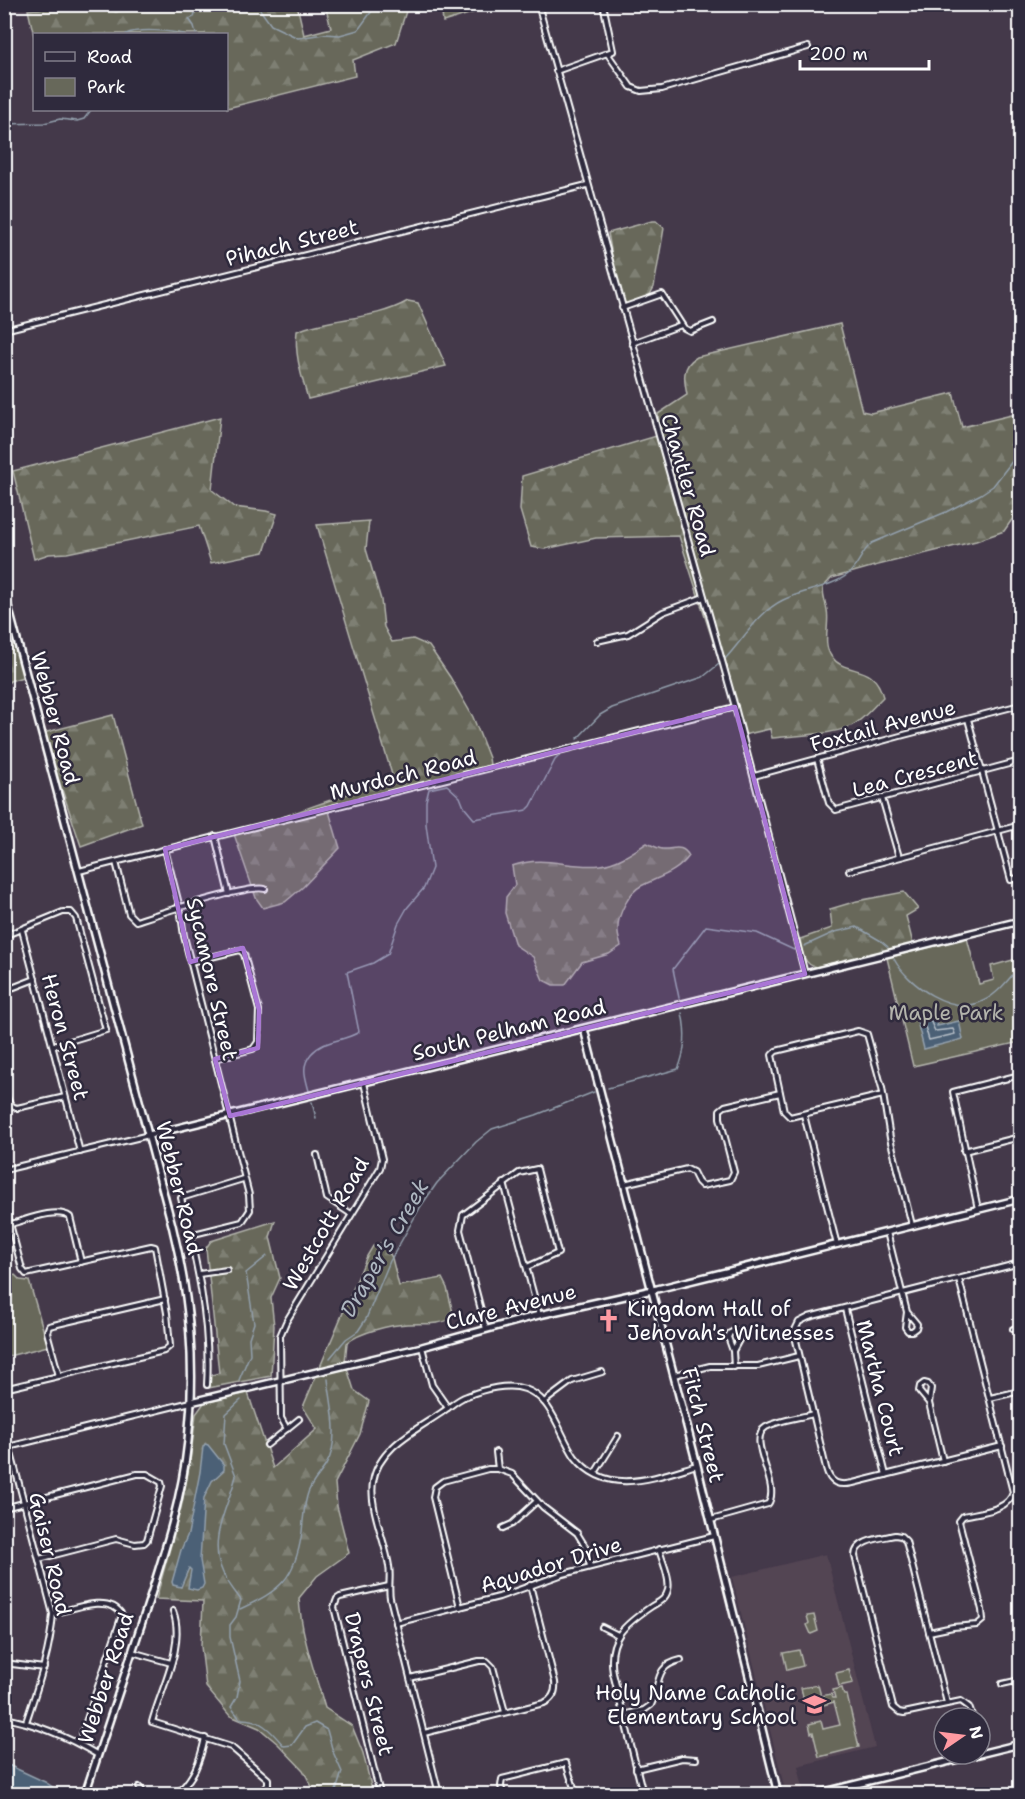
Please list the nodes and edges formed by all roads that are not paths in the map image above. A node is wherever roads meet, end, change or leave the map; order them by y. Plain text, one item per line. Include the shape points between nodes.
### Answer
1 (538, 4) edge
2 (603, 4) edge
3 (808, 47) dead end
4 (607, 53) junction
5 (556, 71) junction
6 (587, 185) junction
7 (622, 308) junction
8 (713, 322) dead end
9 (681, 325) junction
10 (4, 330) edge
11 (632, 342) junction
12 (4, 591) edge
13 (704, 597) junction
14 (597, 641) dead end
15 (1020, 705) edge
16 (735, 707) junction
17 (968, 719) junction
18 (817, 759) junction
19 (1020, 761) edge
20 (981, 771) junction
21 (754, 776) junction
22 (882, 798) junction
23 (1020, 825) edge
24 (998, 831) junction
25 (215, 836) junction
26 (165, 849) junction
27 (899, 857) junction
28 (116, 862) junction
29 (849, 871) dead end
30 (78, 872) junction
31 (1020, 878) edge
32 (265, 889) dead end
33 (230, 894) junction
34 (180, 908) junction
35 (1020, 921) edge
36 (22, 930) junction
37 (4, 936) edge
38 (190, 962) junction
39 (806, 974) junction
40 (35, 979) junction
41 (4, 991) edge
42 (584, 1029) junction
43 (53, 1046) junction
44 (215, 1059) junction
45 (1020, 1075) edge
46 (364, 1083) junction
47 (4, 1086) edge
48 (780, 1093) junction
49 (883, 1095) junction
50 (65, 1097) junction
51 (804, 1115) junction
52 (230, 1116) junction
53 (149, 1135) junction
54 (1020, 1137) edge
55 (964, 1151) junction
56 (80, 1152) junction
57 (317, 1155) dead end
58 (4, 1170) edge
59 (243, 1179) dead end
60 (504, 1183) junction
61 (624, 1184) junction
62 (1020, 1199) edge
63 (4, 1201) edge
64 (978, 1209) junction
65 (351, 1214) junction
66 (10, 1224) junction
67 (912, 1226) junction
68 (887, 1232) junction
69 (190, 1235) junction
70 (837, 1245) junction
71 (81, 1262) junction
72 (1020, 1263) edge
73 (527, 1267) junction
74 (227, 1270) dead end
75 (200, 1274) junction
76 (959, 1279) junction
77 (651, 1290) junction
78 (903, 1294) junction
79 (165, 1299) junction
80 (845, 1309) junction
81 (907, 1312) junction
82 (539, 1315) junction
83 (1020, 1326) edge
84 (486, 1329) junction
85 (1013, 1329) dead end
86 (422, 1347) junction
87 (733, 1351) junction
88 (799, 1356) junction
89 (734, 1367) junction
90 (602, 1372) dead end
91 (674, 1375) junction
92 (59, 1376) junction
93 (280, 1380) junction
94 (207, 1384) dead end
95 (4, 1389) edge
96 (1020, 1391) edge
97 (990, 1398) junction
98 (191, 1402) junction
99 (544, 1402) junction
100 (929, 1403) junction
101 (448, 1408) junction
102 (813, 1414) junction
103 (299, 1419) dead end
104 (4, 1426) edge
105 (287, 1429) junction
106 (618, 1436) dead end
107 (267, 1445) dead end
108 (1002, 1446) junction
109 (7, 1447) edge
110 (496, 1452) dead end
111 (943, 1461) junction
112 (697, 1465) junction
113 (498, 1469) junction
114 (595, 1473) junction
115 (886, 1475) junction
116 (537, 1501) junction
117 (24, 1503) junction
118 (4, 1508) edge
119 (711, 1520) junction
120 (503, 1527) dead end
121 (714, 1536) junction
122 (659, 1550) junction
123 (39, 1559) junction
124 (590, 1566) junction
125 (531, 1585) junction
126 (389, 1586) junction
127 (460, 1607) junction
128 (173, 1611) dead end
129 (53, 1614) junction
130 (396, 1623) junction
131 (602, 1628) dead end
132 (929, 1632) junction
133 (618, 1635) junction
134 (132, 1652) junction
135 (681, 1660) dead end
136 (4, 1663) edge
137 (171, 1663) junction
138 (44, 1668) junction
139 (410, 1678) junction
140 (1020, 1680) edge
141 (1002, 1684) dead end
142 (947, 1703) junction
143 (967, 1706) edge
144 (505, 1712) junction
145 (623, 1716) junction
146 (4, 1719) edge
147 (26, 1722) junction
148 (424, 1733) junction
149 (206, 1738) junction
150 (79, 1743) junction
151 (1020, 1744) edge
152 (992, 1749) edge
153 (98, 1755) junction
154 (696, 1758) dead end
155 (932, 1764) edge
156 (636, 1768) junction
157 (138, 1787) dead end
158 (85, 1794) edge
159 (145, 1794) edge
160 (176, 1794) edge
161 (258, 1794) edge
162 (381, 1794) edge
163 (438, 1794) edge
164 (503, 1794) edge
165 (576, 1794) edge
166 (643, 1794) edge
167 (778, 1794) edge
168 (816, 1794) edge

1 - 5 street, Chantler Road
2 - 4 street via 613,51
3 - 4 street via 662,89 641,91 631,87
4 - 5 street
5 - 6 street, Chantler Road
6 - 7 street, Chantler Road
6 - 10 street, Pihach Street
7 - 9 street via 662,294
7 - 11 street, Chantler Road
8 - 9 street via 690,331
9 - 11 street
11 - 13 street, Chantler Road
12 - 30 main road, Webber Road
13 - 14 street via 663,612 628,634
13 - 16 street, Chantler Road
15 - 17 street, Foxtail Avenue
16 - 21 street, Chantler Road
16 - 25 street, Murdoch Road
17 - 18 street, Foxtail Avenue
17 - 20 street
18 - 21 street, Foxtail Avenue
18 - 22 street, Lea Crescent via 833,808
19 - 20 street, Lea Crescent
20 - 22 street, Lea Crescent
20 - 24 street
21 - 39 street, Chantler Road
22 - 27 street
23 - 24 street
24 - 27 street
24 - 31 street via 1011,880
25 - 26 street, Murdoch Road
25 - 33 street
26 - 28 street, Murdoch Road
26 - 34 street, Sycamore Street
27 - 29 street
28 - 30 street, Murdoch Road
28 - 34 street via 132,919
30 - 53 main road, Webber Road
32 - 33 street
33 - 34 street
34 - 38 street, Sycamore Street
35 - 39 main road, South Pelham Road
36 - 37 street
36 - 40 street, Heron Street
36 - 43 street via 71,912 76,918 106,1030
38 - 44 street, Sycamore Street
38 - 44 street via 240,950 259,1010 256,1046
39 - 42 main road, South Pelham Road
40 - 41 street
40 - 43 street, Heron Street
42 - 46 main road, South Pelham Road
42 - 61 main road, Fitch Street
43 - 50 street, Heron Street
44 - 52 street, Sycamore Street
45 - 55 street via 953,1092
46 - 52 main road, South Pelham Road
46 - 65 street, Westcott Road via 382,1159
47 - 50 street via 9,1103 17,1108
48 - 49 street via 771,1053 867,1031
48 - 51 street via 786,1118
48 - 61 street via 720,1110 734,1178 700,1187 693,1172 687,1169
49 - 51 street
49 - 67 street
50 - 56 street, Heron Street
51 - 70 street
52 - 53 main road, South Pelham Road
52 - 69 street, Sycamore Street via 250,1210 242,1222
53 - 56 street, South Pelham Road
53 - 98 main road, Webber Road via 187,1293
54 - 55 street
55 - 64 street
56 - 58 street, South Pelham Road
57 - 65 street via 327,1198
59 - 69 street via 181,1198
60 - 73 street
60 - 73 street via 519,1173 537,1169 558,1252
60 - 84 street via 463,1215 460,1230
61 - 77 main road, Fitch Street
62 - 64 main road, Clare Avenue
63 - 66 street
64 - 67 main road, Clare Avenue
65 - 93 street, Westcott Road via 280,1336
66 - 71 street via 26,1274
66 - 71 street via 65,1213 70,1217
67 - 68 main road, Clare Avenue
68 - 70 main road, Clare Avenue
68 - 78 street
69 - 75 street
70 - 77 main road, Clare Avenue
71 - 79 street via 154,1246
72 - 76 street
73 - 82 street
74 - 75 street
75 - 94 street
76 - 78 street
76 - 97 street
77 - 82 main road, Clare Avenue
77 - 91 main road, Fitch Street
78 - 80 street
78 - 81 street
79 - 92 street via 168,1349
79 - 92 street via 49,1326 47,1332
80 - 88 street via 797,1324 794,1335
80 - 115 street, Martha Court
81 - 81 street via 917,1324 912,1331 905,1327
82 - 84 main road, Clare Avenue
83 - 85 street
84 - 86 main road, Clare Avenue
86 - 93 main road, Clare Avenue
86 - 101 street via 432,1385
87 - 87 street via 740,1338 734,1331 728,1337
87 - 89 street
88 - 89 street via 758,1366
88 - 102 street
89 - 91 street via 710,1366
90 - 99 street via 566,1384
91 - 112 main road, Fitch Street
92 - 95 street
93 - 98 main road, Clare Avenue
93 - 105 street, Westcott Road via 281,1418
96 - 97 street
97 - 108 street
98 - 109 street, Clare Avenue
98 - 134 main road, Webber Road via 174,1517
99 - 101 street via 526,1390 510,1387 466,1396
99 - 114 street via 574,1455
100 - 100 street via 919,1391 924,1383 931,1388
100 - 111 street
101 - 126 street via 401,1440 375,1473 372,1497 389,1565
102 - 115 street via 828,1475 834,1483 844,1485
102 - 119 street via 765,1428 761,1434 772,1491 768,1504
103 - 105 street
104 - 109 street, Gaiser Road
105 - 107 street
106 - 114 street
108 - 111 street
108 - 132 street via 1013,1490 1011,1500 1003,1506 963,1516 958,1522 983,1620 977,1625
109 - 117 street, Gaiser Road
110 - 113 street
111 - 115 street
112 - 114 street via 626,1482
112 - 119 main road, Fitch Street
113 - 116 street via 516,1476
113 - 127 street via 442,1481 432,1492
116 - 120 street via 512,1524
116 - 124 street via 580,1537
117 - 118 street
117 - 123 street, Gaiser Road
117 - 123 street via 137,1474 147,1474 161,1482 144,1543 116,1539
119 - 121 main road, Fitch Street
121 - 122 street, Aquador Drive
121 - 167 main road, Fitch Street
122 - 124 street, Aquador Drive
122 - 133 street via 667,1594 630,1621
123 - 129 street, Gaiser Road
124 - 125 street, Aquador Drive
125 - 127 street, Aquador Drive
125 - 144 street via 555,1690 547,1702
126 - 130 street
126 - 162 street, Drapers Street via 340,1597 334,1606
127 - 130 street, Aquador Drive
128 - 137 street via 178,1632
129 - 138 street, Gaiser Road
129 - 150 street via 97,1603 116,1608 122,1615
130 - 139 street
131 - 133 street
132 - 142 street
132 - 142 street via 905,1539 895,1535 860,1545 855,1556 893,1707 904,1713
133 - 145 street via 611,1665
134 - 137 street
134 - 153 main road, Webber Road
135 - 145 street via 670,1663 660,1674 651,1706
136 - 138 street
137 - 149 street via 152,1722
138 - 147 street, Gaiser Road
139 - 144 street via 487,1661 493,1668
139 - 148 street
140 - 141 street
142 - 143 street via 958,1701
144 - 148 street
145 - 156 street
146 - 147 street
147 - 150 street
148 - 163 street
149 - 160 street via 191,1779
149 - 161 street via 231,1746 268,1779 268,1785
150 - 153 street
151 - 152 main road
153 - 158 main road, Webber Road
154 - 156 street
155 - 168 main road
156 - 166 street
157 - 159 street
164 - 165 street via 502,1779 563,1763 569,1768

